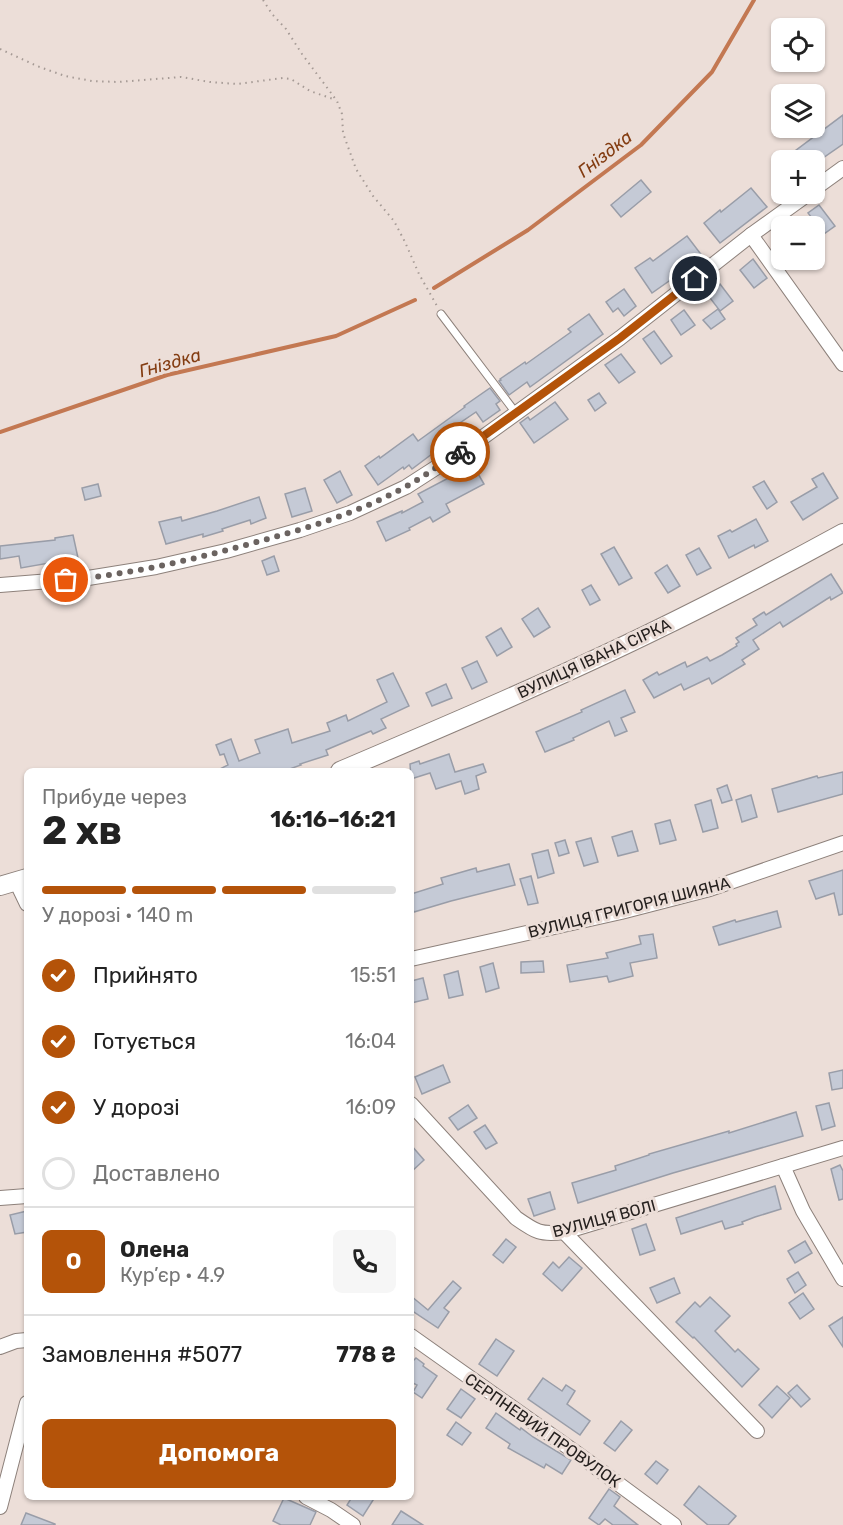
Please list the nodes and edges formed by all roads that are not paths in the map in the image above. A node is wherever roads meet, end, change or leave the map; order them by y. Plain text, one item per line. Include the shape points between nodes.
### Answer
1 (843, 168) edge
2 (825, 181) edge
3 (794, 204) edge
4 (751, 236) junction
5 (441, 314) road end
6 (843, 364) edge
7 (516, 413) junction
8 (843, 533) edge
9 (0, 585) edge
10 (347, 768) edge
11 (843, 843) edge
12 (14, 882) edge
13 (24, 899) edge
14 (414, 958) edge
15 (414, 1107) edge
16 (843, 1148) edge
17 (783, 1166) junction
18 (24, 1196) edge
19 (0, 1198) edge
20 (564, 1232) junction
21 (843, 1279) edge
22 (414, 1338) edge
23 (24, 1340) edge
24 (0, 1347) edge
25 (24, 1414) edge
26 (757, 1431) dead end
27 (312, 1500) edge
28 (0, 1507) edge
29 (353, 1525) edge
30 (674, 1525) edge

1 - 2 street
3 - 4 street
4 - 6 street
4 - 7 street
5 - 7 lane
7 - 9 street via 406,487 350,513 226,551 156,567 88,578
8 - 10 street, ВУЛИЦЯ ІВАНА СІРКА via 639,638
11 - 14 street, ВУЛИЦЯ ГРИГОРІЯ ШИЯНА via 710,889
12 - 13 street
15 - 20 street, ВУЛИЦЯ ВОЛІ via 516,1218 534,1231
16 - 17 street, ВУЛИЦЯ ВОЛІ
17 - 20 street, ВУЛИЦЯ ВОЛІ
17 - 21 street via 803,1211
18 - 19 street
20 - 26 street
22 - 30 street, СЕРПНЕВИЙ ПРОВУЛОК
23 - 24 street
25 - 28 street
27 - 29 street

